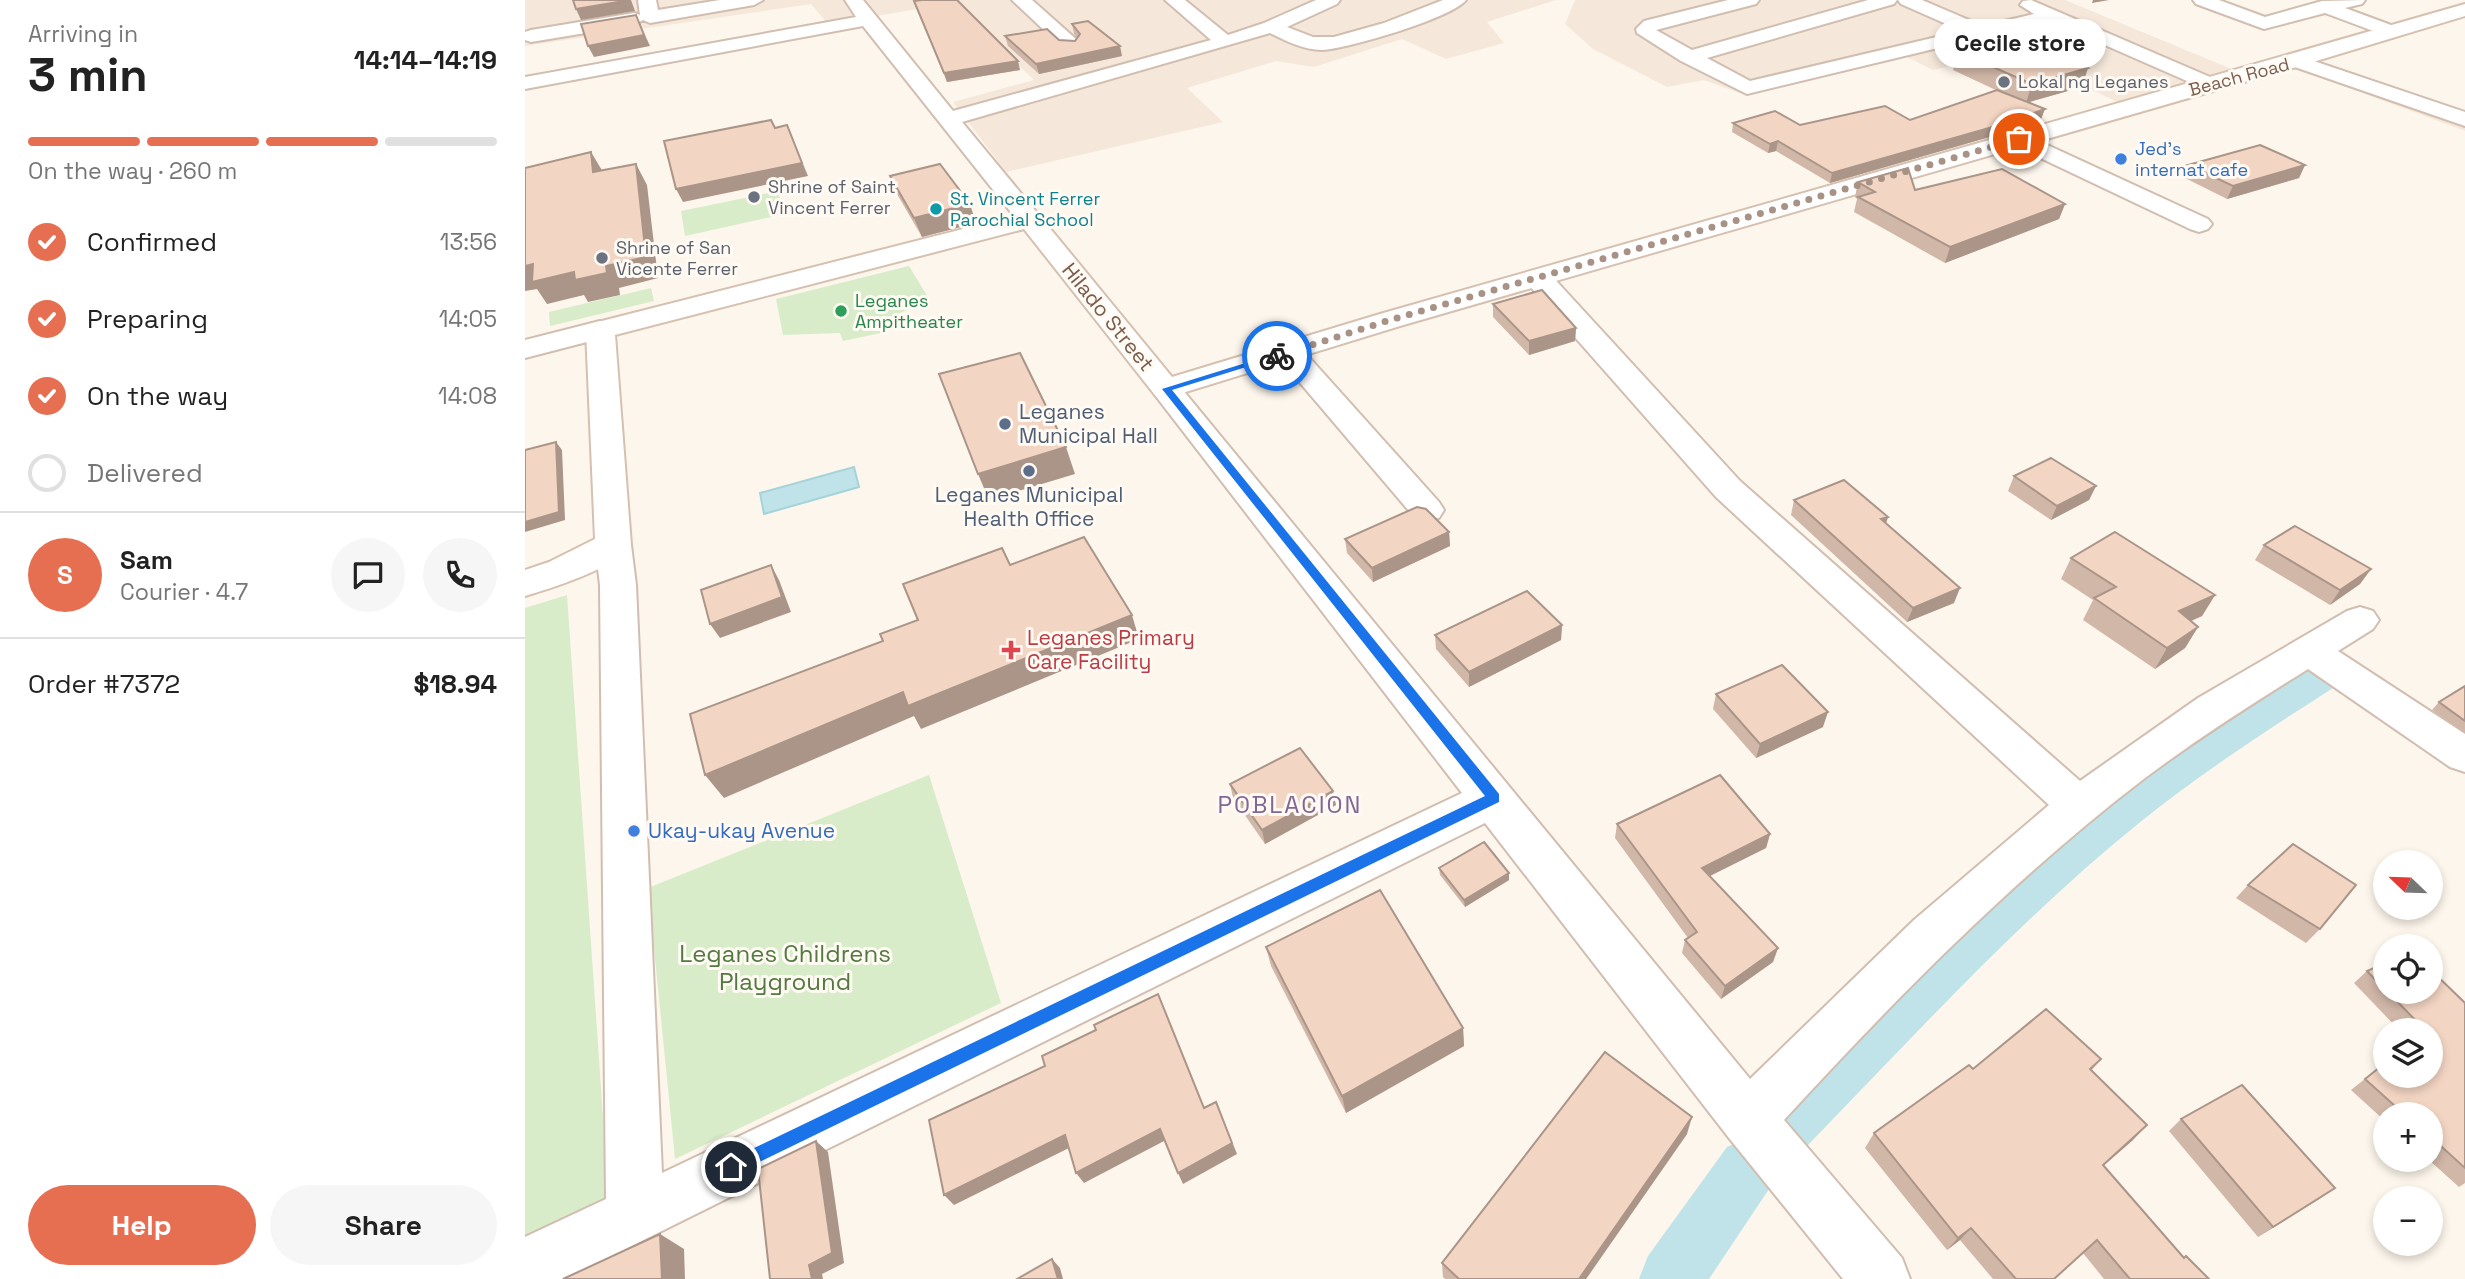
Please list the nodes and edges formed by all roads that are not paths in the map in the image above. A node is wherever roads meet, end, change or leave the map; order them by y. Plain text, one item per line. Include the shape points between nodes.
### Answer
1 (754, 0) edge
2 (854, 0) edge
3 (1021, 0) edge
4 (1174, 0) edge
5 (1457, 0) edge
6 (1750, 0) edge
7 (1888, 0) edge
8 (1907, 0) edge
9 (2016, 0) edge
10 (2202, 0) edge
11 (2306, 0) edge
12 (2356, 0) edge
13 (1327, 1) edge
14 (648, 8) edge
15 (2329, 8) junction
16 (2465, 10) edge
17 (1847, 13) junction
18 (2053, 15) junction
19 (867, 20) junction
20 (1871, 24) dead end
21 (1271, 27) junction
22 (2392, 32) junction
23 (1983, 33) junction
24 (531, 36) dead end
25 (1895, 36) dead end
26 (1225, 42) junction
27 (1070, 44) edge
28 (1919, 48) junction
29 (1688, 57) junction
30 (2296, 61) junction
31 (525, 83) edge
32 (2210, 84) junction
33 (949, 119) junction
34 (2465, 119) edge
35 (2019, 139) junction
36 (1030, 220) junction
37 (2199, 224) dead end
38 (1538, 278) junction
39 (600, 330) junction
40 (525, 348) edge
41 (1289, 352) junction
42 (1166, 389) junction
43 (1427, 510) edge
44 (613, 545) junction
45 (525, 559) edge
46 (525, 583) edge
47 (2360, 620) dead end
48 (2309, 651) junction
49 (2465, 755) edge
50 (1494, 798) junction
51 (2078, 806) junction
52 (1748, 1119) junction
53 (635, 1214) junction
54 (525, 1268) edge
55 (1881, 1279) edge

1 - 14 street
2 - 19 street, Hilado Street
3 - 27 street
4 - 26 street
5 - 21 street via 1335,43 1310,42
6 - 29 street via 1646,29
7 - 17 street
8 - 23 street
9 - 18 street
10 - 15 street via 2264,23
11 - 15 street
12 - 15 street
13 - 21 street
14 - 24 street
15 - 22 street
16 - 22 street, Beach Road
17 - 20 street
17 - 29 street
18 - 23 street
18 - 32 street
19 - 31 street
19 - 33 street, Hilado Street
21 - 26 street
22 - 30 street, Beach Road
23 - 28 street
25 - 28 street
26 - 33 street
28 - 29 street via 1747,88
30 - 32 street, Beach Road
30 - 34 street
32 - 35 street, Beach Road
33 - 36 street, Hilado Street
35 - 37 street
35 - 38 street, Beach Road
36 - 39 street
36 - 42 street, Hilado Street
38 - 41 street, Beach Road
38 - 51 street via 1728,489
39 - 40 street
39 - 44 street
41 - 42 street, Beach Road
41 - 43 street
42 - 50 street, Hilado Street
44 - 45 street
44 - 46 street via 562,571
44 - 53 street via 618,585
47 - 48 street
48 - 49 street
48 - 51 street via 2193,723
50 - 52 street, Hilado Street
50 - 53 street
51 - 52 street via 1845,1016
52 - 55 street, Hilado Street
53 - 54 street

